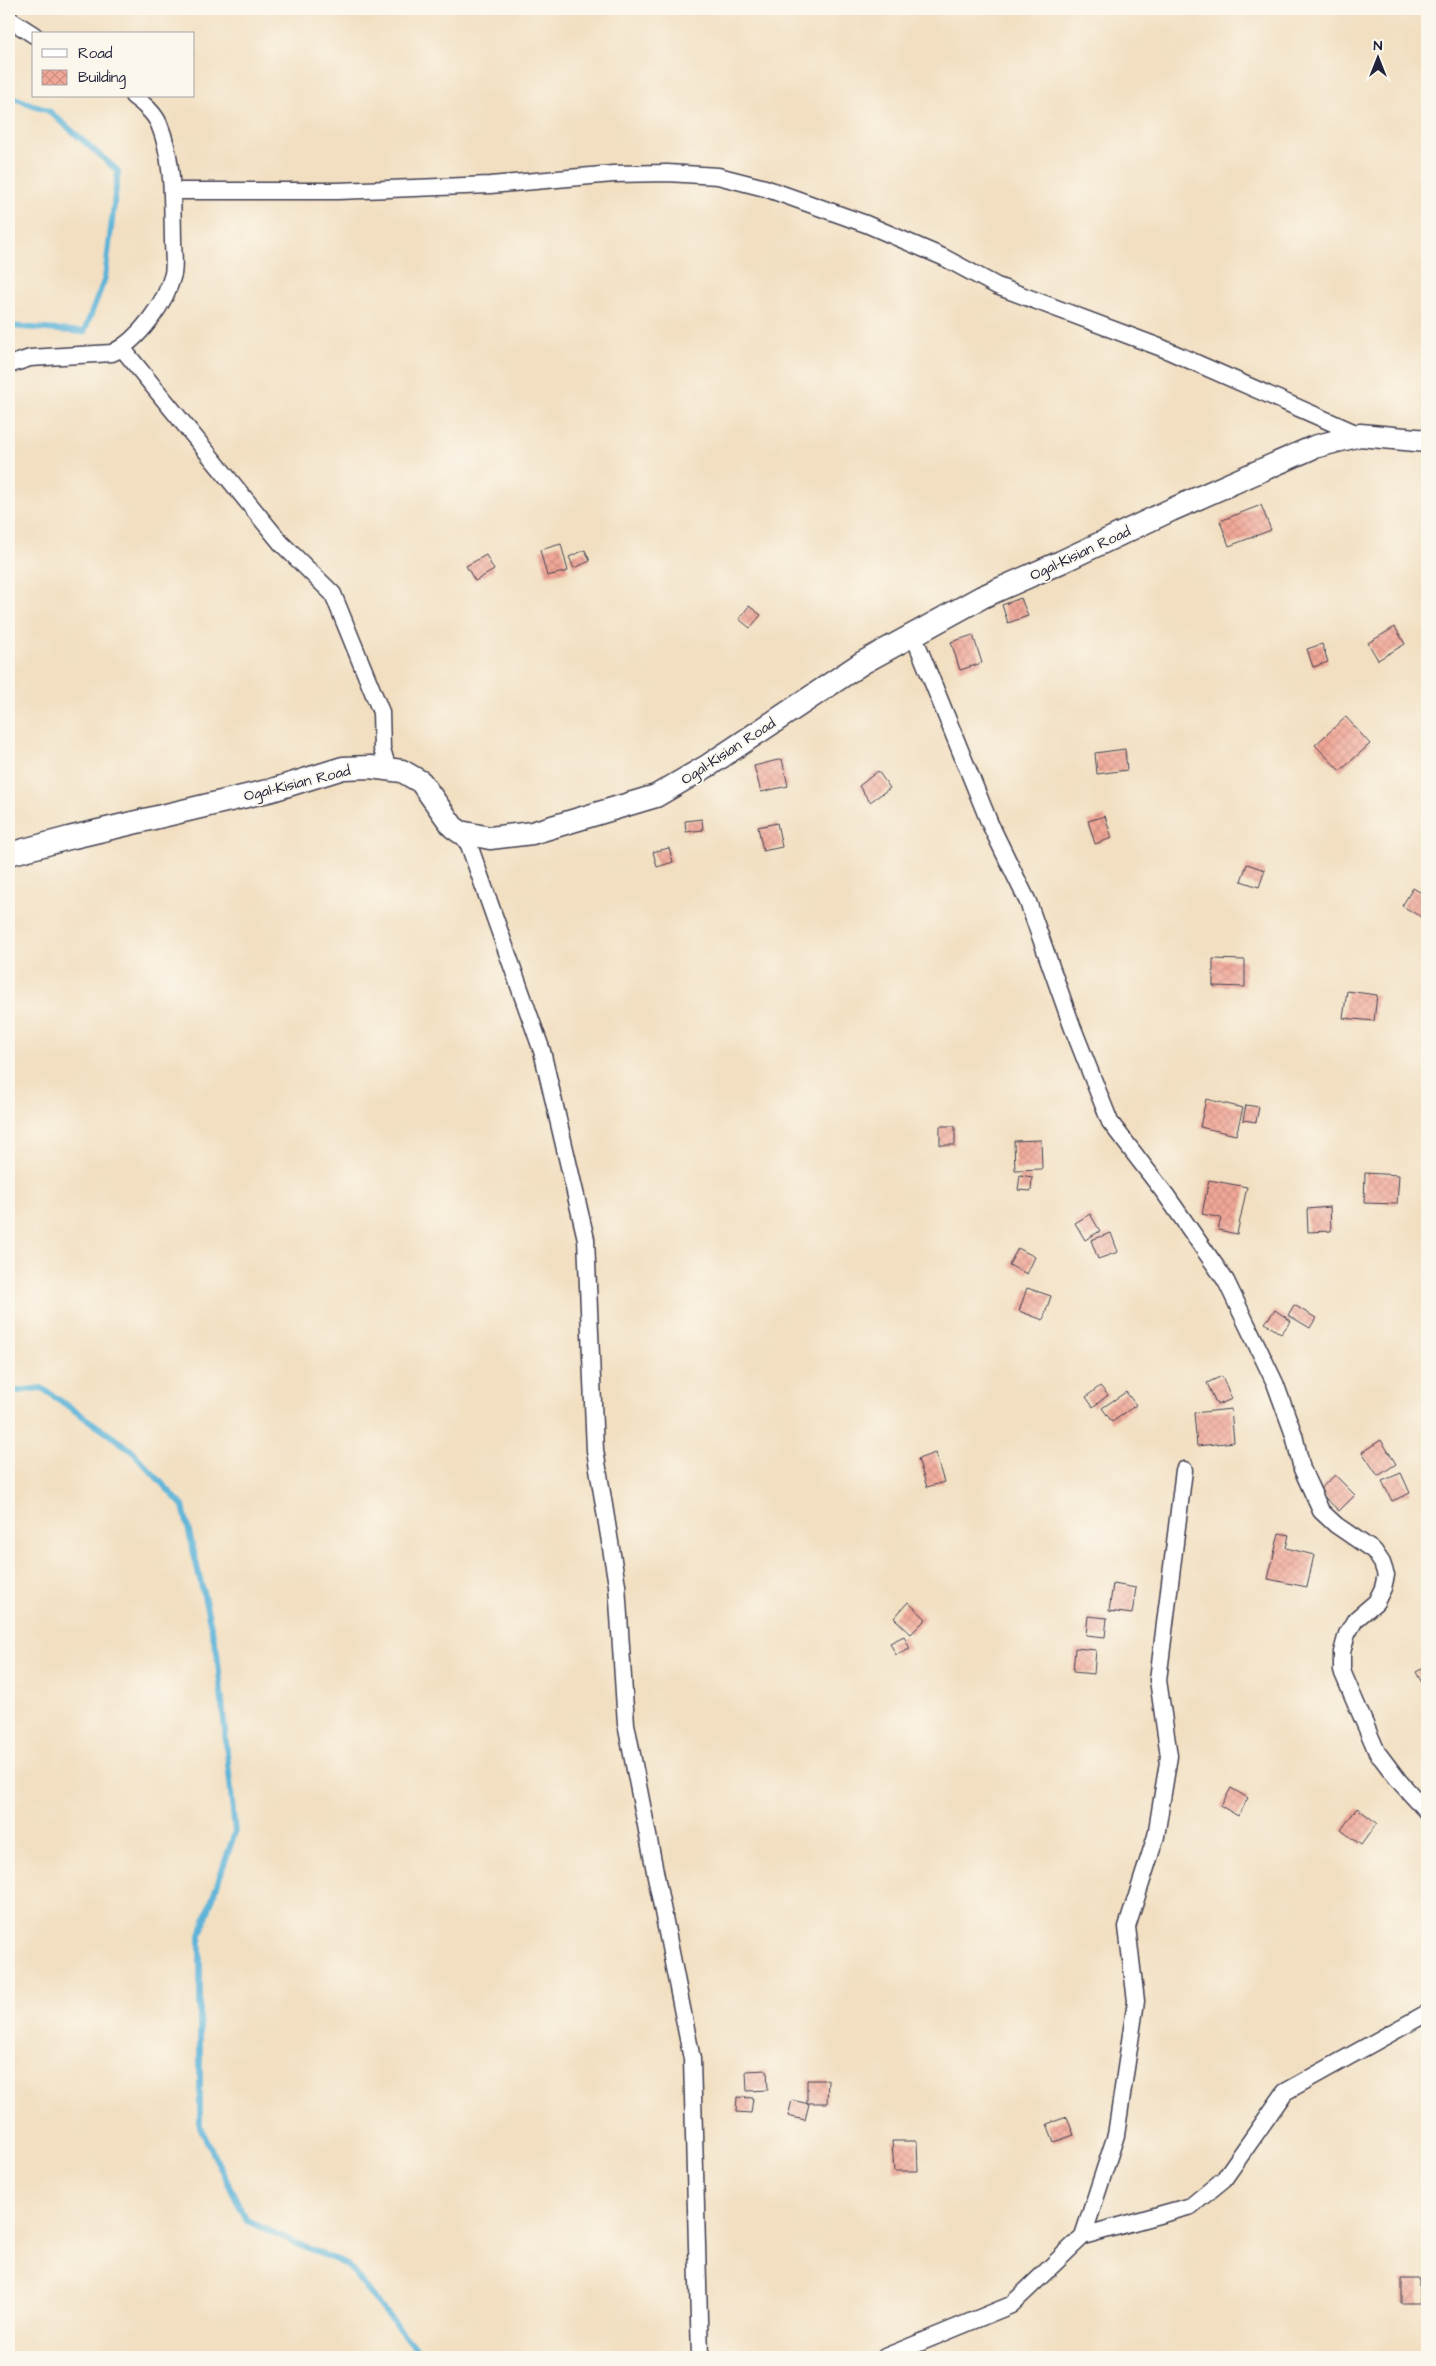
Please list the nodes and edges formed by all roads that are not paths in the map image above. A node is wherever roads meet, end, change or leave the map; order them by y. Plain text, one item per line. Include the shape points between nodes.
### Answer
1 (9, 19) edge
2 (32, 34) edge
3 (135, 98) edge
4 (172, 191) junction
5 (122, 348) junction
6 (9, 365) edge
7 (1360, 435) junction
8 (1427, 441) edge
9 (913, 634) junction
10 (388, 769) junction
11 (460, 832) junction
12 (9, 854) edge
13 (1184, 1470) dead end
14 (1427, 1812) edge
15 (1427, 2013) edge
16 (1083, 2236) junction
17 (700, 2357) edge
18 (884, 2357) edge

1 - 2 street
3 - 4 street via 158,122 166,145
4 - 5 street via 173,274 148,323
4 - 7 street via 338,191 490,185 613,174 718,176 765,188 866,224 943,257 998,286 1162,348
5 - 6 street via 104,354 30,358
5 - 10 street via 282,543 333,594 381,712 382,749
7 - 8 main road, Ogal-Kisian Road
7 - 9 main road, Ogal-Kisian Road via 1314,447 1171,510 982,597
9 - 11 main road, Ogal-Kisian Road via 862,663 656,796 532,833 490,838
9 - 14 street via 990,824 1028,902 1110,1122 1226,1281 1275,1383 1294,1435 1302,1469 1321,1512 1374,1551 1382,1563 1386,1575 1383,1588 1376,1602 1355,1620 1347,1634 1342,1652 1342,1671 1377,1752 1398,1782
10 - 11 main road, Ogal-Kisian Road via 402,771 421,782
10 - 12 main road, Ogal-Kisian Road via 343,768 272,790
11 - 17 street via 469,846 542,1051 586,1239 595,1450 617,1585 626,1724 692,2059
13 - 16 street via 1158,1680 1169,1756 1156,1836 1127,1928 1136,2000 1116,2135
15 - 16 street via 1285,2092 1224,2179 1191,2206
16 - 18 street via 1012,2305

